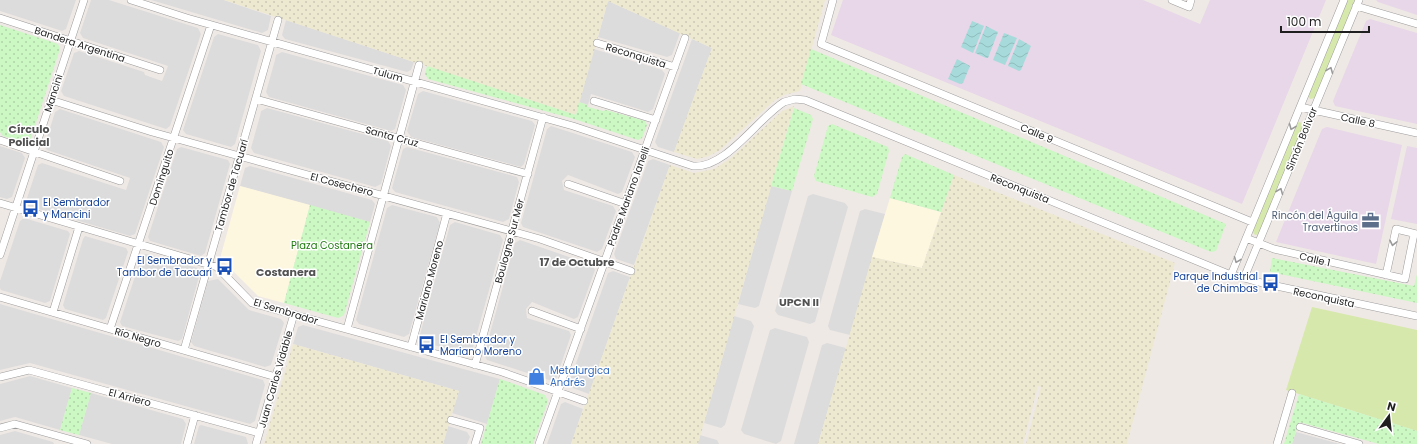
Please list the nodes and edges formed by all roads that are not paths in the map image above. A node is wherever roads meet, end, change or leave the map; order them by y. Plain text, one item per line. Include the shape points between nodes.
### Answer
1 (84, 0) edge
2 (131, 0) edge
3 (834, 0) edge
4 (1172, 0) edge
5 (1192, 0) edge
6 (1344, 0) edge
7 (1358, 3) edge
8 (0, 18) edge
9 (278, 20) dead end
10 (1417, 24) edge
11 (211, 25) junction
12 (686, 38) dead end
13 (71, 41) junction
14 (272, 42) junction
15 (597, 43) dead end
16 (419, 65) dead end
17 (675, 67) junction
18 (160, 70) dead end
19 (415, 82) junction
20 (256, 99) junction
21 (51, 100) junction
22 (594, 101) dead end
23 (1300, 107) junction
24 (1313, 110) junction
25 (543, 117) junction
26 (656, 120) junction
27 (1417, 133) edge
28 (174, 138) junction
29 (399, 138) junction
30 (0, 140) edge
31 (645, 150) junction
32 (34, 152) junction
33 (239, 156) junction
34 (528, 174) junction
35 (120, 181) dead end
36 (568, 184) dead end
37 (383, 196) junction
38 (0, 203) edge
39 (626, 204) junction
40 (16, 208) junction
41 (447, 213) junction
42 (1252, 222) junction
43 (79, 227) junction
44 (512, 231) junction
45 (1416, 234) edge
46 (1246, 238) junction
47 (1258, 243) junction
48 (138, 244) junction
49 (0, 255) edge
50 (605, 262) junction
51 (208, 265) junction
52 (631, 271) dead end
53 (1231, 274) junction
54 (1386, 275) junction
55 (1244, 278) junction
56 (0, 297) edge
57 (532, 311) dead end
58 (54, 312) junction
59 (294, 314) junction
60 (1417, 316) edge
61 (581, 328) junction
62 (110, 329) junction
63 (347, 329) junction
64 (411, 347) junction
65 (184, 350) junction
66 (475, 365) junction
67 (0, 377) edge
68 (276, 377) junction
69 (558, 392) junction
70 (1292, 393) dead end
71 (584, 401) dead end
72 (194, 415) junction
73 (451, 420) dead end
74 (1300, 427) dead end
75 (0, 428) edge
76 (259, 433) junction
77 (63, 441) edge
78 (87, 444) edge
79 (187, 444) edge
80 (256, 444) edge
81 (475, 444) edge
82 (539, 444) edge
83 (1276, 444) edge
84 (1359, 444) edge

1 - 13 street, Mancini
2 - 11 street, Tulum
3 - 42 street, Calle 9 via 821,44
4 - 5 street via 1189,7
6 - 23 street, Simón Bolivar
7 - 10 street
24 -> 7 street, Simón Bolivar
8 - 13 street, Bandera Argentina
9 - 14 street, Tambor de Tacuarí
11 - 14 street, Tulum
11 - 28 street, Dominguito
12 - 17 street, Padre Mariano Ianelli
13 - 18 street, Bandera Argentina
13 - 21 street, Mancini
14 - 19 street, Tulum
14 - 20 street, Tambor de Tacuarí
15 - 17 street, Reconquista
16 - 19 street
17 - 26 street, Padre Mariano Ianelli
19 - 25 street, Tulum
19 - 29 street
20 - 29 street, Santa Cruz
20 - 33 street, Tambor de Tacuarí
21 - 28 street, El Cosechero
21 - 32 street, Mancini
22 - 26 street
23 - 24 street, Calle 8
23 -> 42 street, Simón Bolivar
24 - 27 street, Calle 8
47 -> 24 street, Simón Bolivar
25 - 31 street, Tulum
25 - 34 street, Boulogne Sur Mer
26 - 31 street, Padre Mariano Ianelli
28 - 33 street, El Cosechero
28 - 48 street, Dominguito
29 - 34 street, Santa Cruz
29 - 37 street
30 - 32 street
31 - 39 street, Padre Mariano Ianelli
31 - 53 street, Reconquista via 697,167 707,165 732,149 780,104 791,99 805,100
32 - 35 street
32 - 40 street, Mancini
33 - 37 street, El Cosechero
33 - 51 street, Tambor de Tacuarí
34 - 44 street, Boulogne Sur Mer
36 - 39 street
37 - 41 street, El Cosechero
37 - 63 street
38 - 40 street, El Sembrador
39 - 50 street, Padre Mariano Ianelli
40 - 43 street, El Sembrador
40 - 49 street, Mancini
41 - 44 street, El Cosechero
41 - 64 street, Mariano Moreno
42 - 46 street, Simón Bolivar
43 - 48 street, El Sembrador
43 - 58 street
44 - 50 street, El Cosechero
44 - 66 street, Boulogne Sur Mer
45 - 54 street, Calle 1 via 1405,279
45 -> 54 street, Calle 1 via 1396,229
46 - 47 street, Calle 1
46 -> 53 street, Simón Bolivar
47 - 54 street, Calle 1
47 - 55 street, Simón Bolivar
48 - 51 street, El Sembrador
48 - 62 street, Dominguito
50 - 52 street, El Cosechero
50 - 61 street, Padre Mariano Ianelli
51 - 59 street, El Sembrador via 217,267 252,303
51 - 65 street, Tambor de Tacuarí
53 - 55 street, Reconquista
55 - 60 street, Reconquista
56 - 58 street, Río Negro
57 - 61 street
58 - 62 street, Río Negro
59 - 63 street, El Sembrador
59 - 68 street, Juan Carlos Vidable
61 - 69 street, Padre Mariano Ianelli
62 - 65 street, Río Negro
63 - 64 street, El Sembrador
64 - 66 street, El Sembrador
65 - 68 street, Río Negro
66 - 69 street, El Sembrador
67 - 72 street, El Arriero via 29,370
68 - 76 street, Juan Carlos Vidable
69 - 71 street, El Sembrador
69 - 82 street, Padre Mariano Ianelli
70 - 83 street
72 - 76 street, El Arriero
72 - 79 street
73 - 81 street via 480,428
74 - 84 street
75 - 77 street via 15,424
76 - 80 street, Juan Carlos Vidable
77 - 78 street

